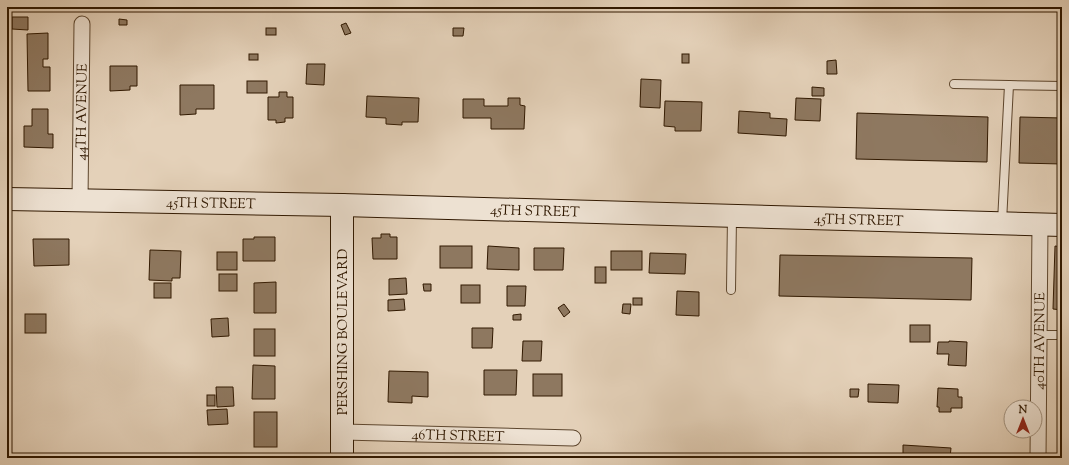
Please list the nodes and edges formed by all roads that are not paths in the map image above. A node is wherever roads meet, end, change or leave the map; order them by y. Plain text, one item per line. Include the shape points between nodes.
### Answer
1 (82, 24) dead end
2 (954, 84) dead end
3 (1009, 85) junction
4 (1062, 86) edge
5 (7, 199) edge
6 (80, 200) junction
7 (342, 205) junction
8 (732, 216) junction
9 (1002, 223) junction
10 (1040, 224) junction
11 (1062, 225) edge
12 (731, 290) dead end
13 (1039, 335) junction
14 (1062, 335) edge
15 (343, 432) junction
16 (573, 438) dead end
17 (342, 458) edge
18 (1038, 458) edge

1 - 6 street, 44TH AVENUE
2 - 3 lane
3 - 4 lane
3 - 9 lane
5 - 6 street, 45TH STREET
6 - 7 street, 45TH STREET
7 - 8 street, 45TH STREET
7 - 15 street, PERSHING BOULEVARD
8 - 9 street, 45TH STREET
8 - 12 lane
9 - 10 street, 45TH STREET
10 - 11 street, 45TH STREET
10 - 13 street, 40TH AVENUE
13 - 14 lane
13 - 18 street, 40TH AVENUE
15 - 16 street, 46TH STREET
15 - 17 street, PERSHING BOULEVARD

